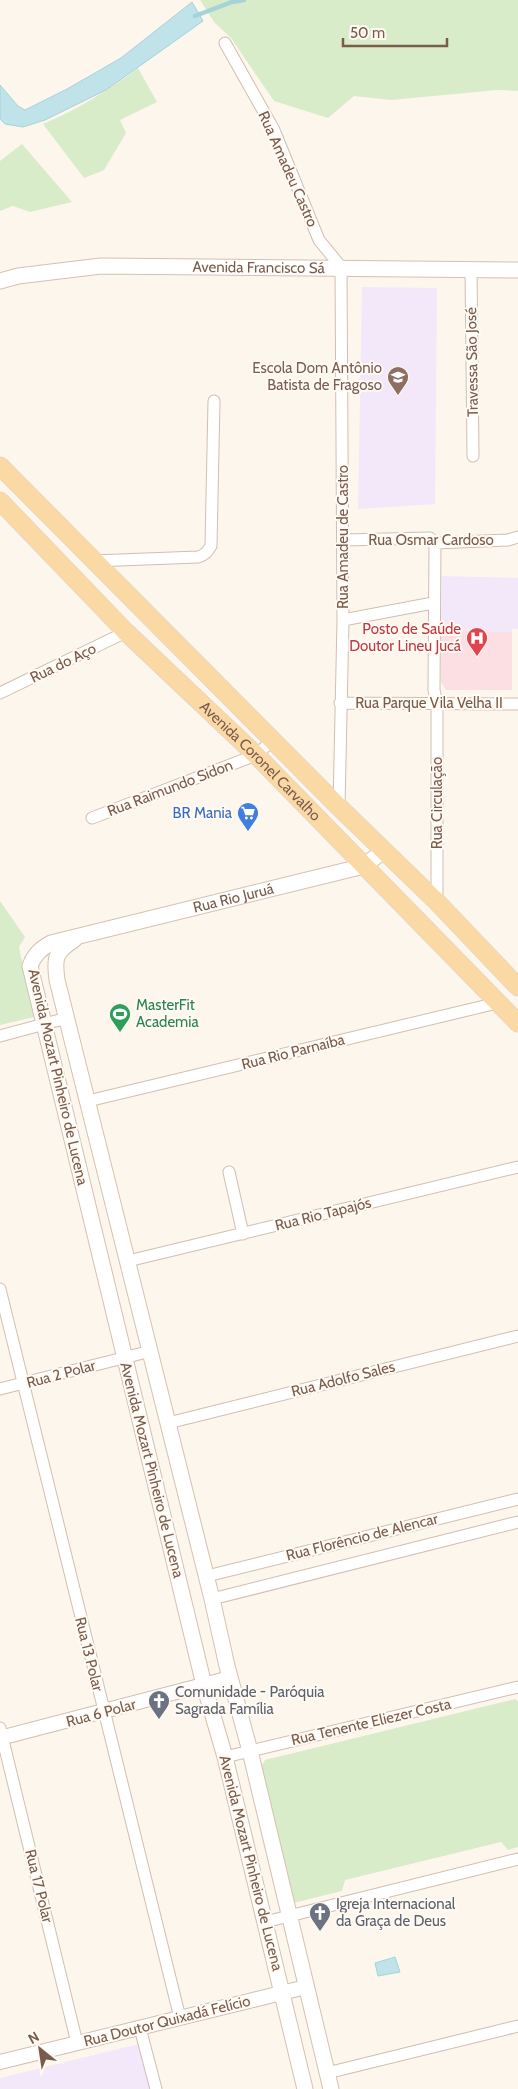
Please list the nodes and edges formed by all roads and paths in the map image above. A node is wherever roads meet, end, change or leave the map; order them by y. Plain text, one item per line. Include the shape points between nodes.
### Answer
1 (225, 43) dead end
2 (341, 267) junction
3 (471, 268) junction
4 (518, 270) edge
5 (0, 281) edge
6 (214, 401) dead end
7 (473, 456) dead end
8 (0, 466) edge
9 (0, 501) edge
10 (518, 537) edge
11 (344, 540) junction
12 (435, 543) junction
13 (93, 560) junction
14 (433, 603) junction
15 (343, 620) junction
16 (126, 632) junction
17 (0, 694) edge
18 (340, 703) junction
19 (437, 704) junction
20 (518, 704) edge
21 (273, 740) junction
22 (256, 754) junction
23 (338, 807) junction
24 (92, 818) dead end
25 (382, 849) junction
26 (364, 866) junction
27 (437, 902) junction
28 (79, 936) junction
29 (518, 987) edge
30 (497, 1003) junction
31 (67, 1018) junction
32 (518, 1023) edge
33 (43, 1024) junction
34 (0, 1036) edge
35 (88, 1101) junction
36 (518, 1167) edge
37 (229, 1172) dead end
38 (243, 1234) junction
39 (128, 1261) junction
40 (0, 1289) edge
41 (518, 1336) edge
42 (151, 1351) junction
43 (124, 1357) junction
44 (24, 1383) junction
45 (0, 1389) edge
46 (168, 1422) junction
47 (518, 1499) edge
48 (518, 1522) edge
49 (207, 1576) junction
50 (212, 1599) junction
51 (230, 1678) junction
52 (204, 1685) junction
53 (518, 1688) edge
54 (103, 1712) junction
55 (1, 1735) edge
56 (250, 1751) junction
57 (225, 1757) junction
58 (518, 1859) edge
59 (290, 1916) junction
60 (265, 1922) junction
61 (306, 1987) junction
62 (283, 1993) junction
63 (180, 2018) junction
64 (518, 2026) edge
65 (140, 2028) junction
66 (78, 2043) junction
67 (0, 2062) edge
68 (327, 2073) junction
69 (156, 2089) edge
70 (305, 2089) edge
71 (331, 2089) edge

1 - 2 street, Rua Amadeu Castro via 274,130 319,240
2 - 3 main road, Avenida Francisco Sá
2 - 5 main road, Avenida Francisco Sá via 102,266
2 - 11 street, Rua Amadeu de Castro
3 - 4 main road, Avenida Francisco Sá
3 - 7 street, Travessa São José
6 - 13 street via 212,546 205,555 198,557
8 - 13 main road, Avenida Coronel Carvalho
9 - 16 main road, Avenida Coronel Carvalho
10 - 12 street, Rua Osmar Cardoso
11 - 12 street, Rua Osmar Cardoso via 430,538
11 - 15 street, Rua Amadeu de Castro
12 - 14 street, Rua Circulação
13 - 21 main road, Avenida Coronel Carvalho
14 - 15 street
14 - 19 street, Rua Circulação
15 - 18 street, Rua Amadeu de Castro
16 - 17 street, Rua do Aço
16 - 22 main road, Avenida Coronel Carvalho
18 - 19 street, Rua Parque Vila Velha II
18 - 23 street, Rua Amadeu de Castro
19 - 20 street, Rua Parque Vila Velha II
19 - 27 street, Rua Circulação
21 - 22 street, Rua Raimundo Sidon
21 - 23 main road, Avenida Coronel Carvalho
22 - 24 street, Rua Raimundo Sidon
22 - 26 main road, Avenida Coronel Carvalho
23 - 25 main road, Avenida Coronel Carvalho
25 - 26 main road, Rua Rio Juruá
25 - 27 main road, Avenida Coronel Carvalho
26 - 28 main road, Rua Rio Juruá
26 - 30 main road, Avenida Coronel Carvalho
27 - 29 main road, Avenida Coronel Carvalho
28 - 31 main road, Avenida Mozart Pinheiro de Lucena via 59,952 54,964
28 - 33 main road, Avenida Mozart Pinheiro de Lucena via 51,943 33,957 30,966
30 - 32 main road, Avenida Coronel Carvalho
30 - 35 street, Rua Rio Parnaíba
31 - 33 street
31 - 35 main road, Avenida Mozart Pinheiro de Lucena
33 - 34 street
33 - 43 main road, Avenida Mozart Pinheiro de Lucena
35 - 39 main road, Avenida Mozart Pinheiro de Lucena
36 - 38 street, Rua Rio Tapajós
37 - 38 street
38 - 39 street, Rua Rio Tapajós
39 - 42 main road, Avenida Mozart Pinheiro de Lucena
40 - 44 street, Rua 13 Polar
41 - 46 street, Rua Adolfo Sales
42 - 43 street, Rua 2 Polar
42 - 46 main road, Avenida Mozart Pinheiro de Lucena
43 - 44 street, Rua 2 Polar
43 - 52 main road, Avenida Mozart Pinheiro de Lucena
44 - 45 street, Rua 2 Polar
44 - 54 street, Rua 13 Polar
46 - 49 main road, Avenida Mozart Pinheiro de Lucena
47 - 49 street, Rua Florêncio de Alencar
48 - 50 street, Rua Florêncio de Alencar
49 - 50 main road, Avenida Mozart Pinheiro de Lucena
50 - 51 main road, Avenida Mozart Pinheiro de Lucena
51 - 52 street, Rua 6 Polar
51 - 56 main road, Avenida Mozart Pinheiro de Lucena
52 - 54 street, Rua 6 Polar
52 - 57 main road, Avenida Mozart Pinheiro de Lucena
53 - 56 street, Rua Tenente Eliezer Costa
54 - 55 street, Rua 6 Polar
54 - 63 street, Rua 13 Polar
55 - 66 street, Rua 17 Polar
56 - 57 street, Rua Tenente Eliezer Costa
56 - 59 main road, Avenida Mozart Pinheiro de Lucena
57 - 60 main road, Avenida Mozart Pinheiro de Lucena
58 - 59 street
59 - 60 street
59 - 61 main road, Avenida Mozart Pinheiro de Lucena
60 - 62 main road, Avenida Mozart Pinheiro de Lucena
61 - 62 street, Rua Doutor Quixadá Felício
61 - 68 main road, Avenida Mozart Pinheiro de Lucena
62 - 63 street, Rua Doutor Quixadá Felício
62 - 70 main road, Avenida Mozart Pinheiro de Lucena
63 - 65 street, Rua Doutor Quixadá Felício
64 - 68 street
65 - 66 street, Rua Doutor Quixadá Felício
65 - 69 street
66 - 67 street, Rua Doutor Quixadá Felício
68 - 71 main road, Avenida Mozart Pinheiro de Lucena

